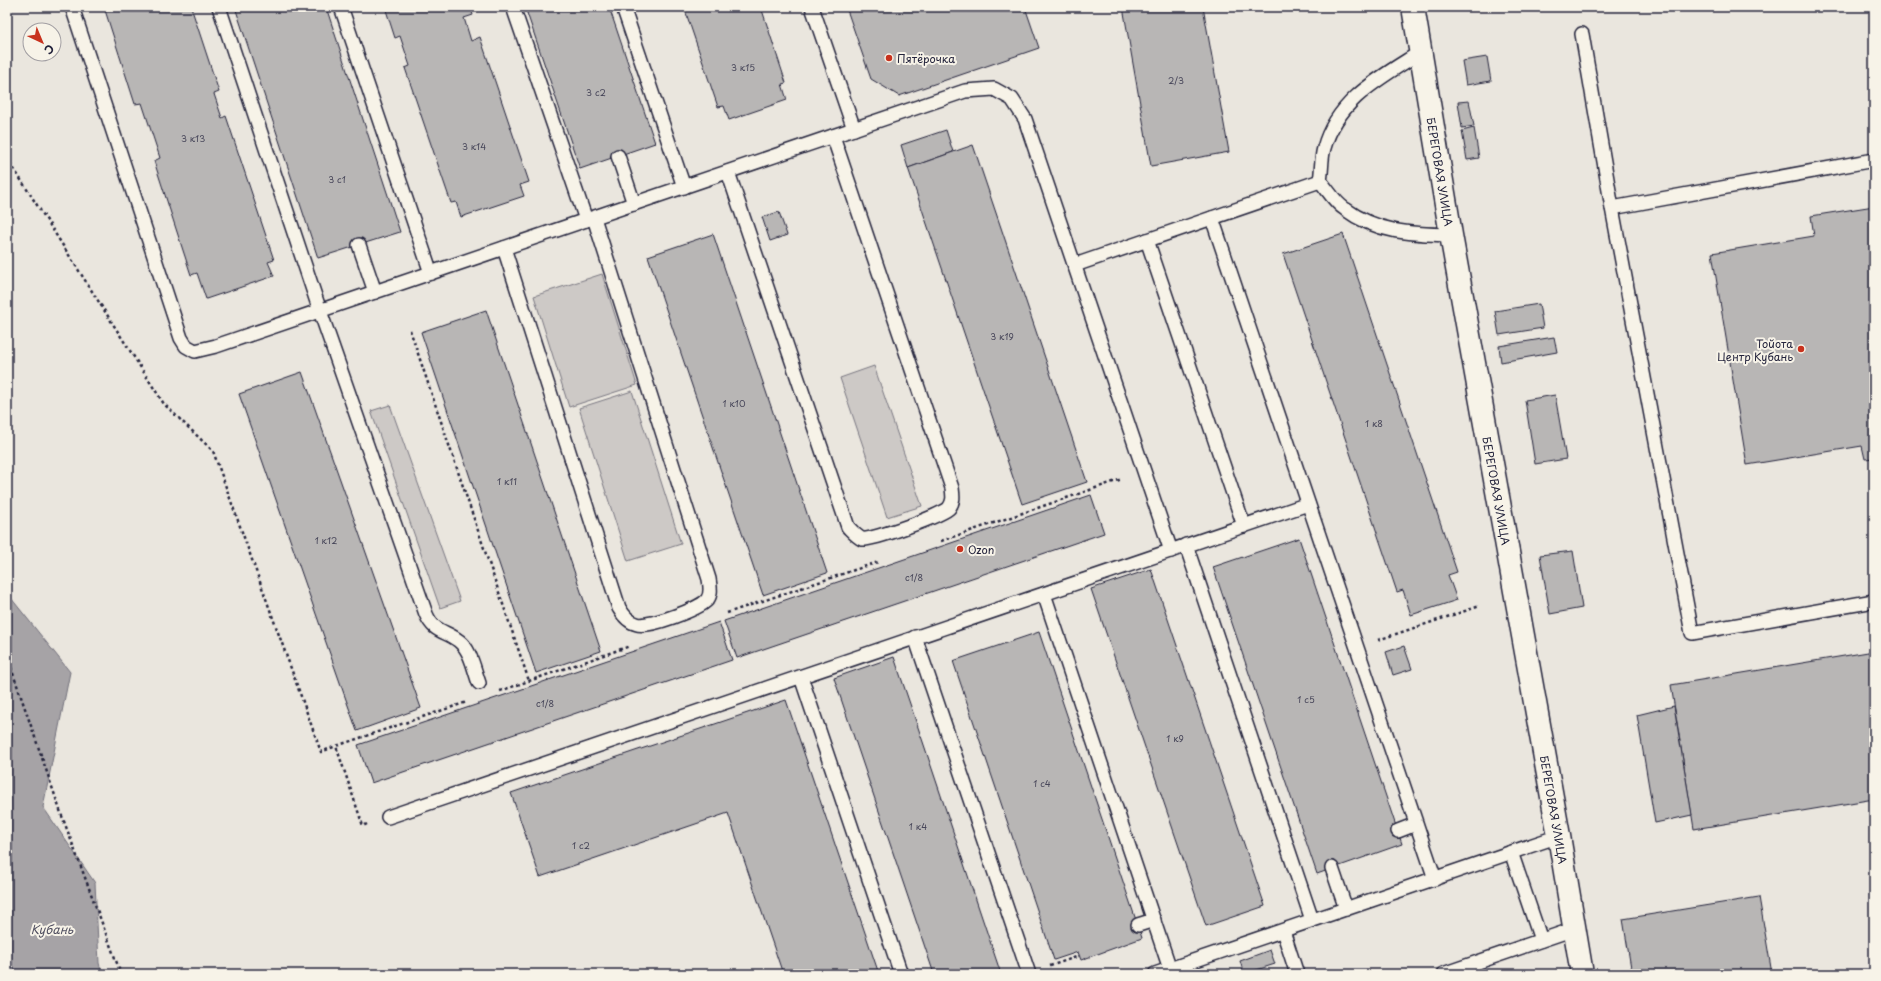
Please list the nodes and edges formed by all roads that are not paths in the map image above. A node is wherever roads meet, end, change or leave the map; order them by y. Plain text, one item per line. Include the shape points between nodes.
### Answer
1 (72, 7) edge
2 (219, 7) edge
3 (341, 7) edge
4 (513, 7) edge
5 (623, 7) edge
6 (812, 7) edge
7 (1413, 7) edge
8 (1582, 34) dead end
9 (1419, 53) junction
10 (854, 129) junction
11 (832, 136) junction
12 (618, 156) dead end
13 (1874, 160) edge
14 (728, 172) junction
15 (1320, 181) junction
16 (684, 187) junction
17 (634, 204) junction
18 (1612, 208) junction
19 (1212, 218) junction
20 (590, 219) junction
21 (1450, 235) junction
22 (1148, 240) junction
23 (359, 245) dead end
24 (504, 248) junction
25 (1075, 265) junction
26 (431, 273) junction
27 (374, 292) junction
28 (320, 311) junction
29 (1308, 504) junction
30 (1244, 526) junction
31 (1186, 545) junction
32 (1171, 551) junction
33 (1044, 594) junction
34 (1874, 601) edge
35 (915, 637) junction
36 (801, 677) junction
37 (479, 683) dead end
38 (388, 817) dead end
39 (1416, 824) junction
40 (1398, 831) dead end
41 (1559, 836) junction
42 (1511, 852) junction
43 (1332, 868) dead end
44 (1435, 879) junction
45 (1346, 909) junction
46 (1154, 920) junction
47 (1312, 920) junction
48 (1138, 925) dead end
49 (1574, 929) junction
50 (1283, 931) junction
51 (1541, 940) junction
52 (1170, 969) junction
53 (901, 974) edge
54 (1029, 974) edge
55 (1155, 974) edge
56 (1297, 974) edge
57 (1442, 974) edge
58 (1582, 974) edge

1 - 28 lane via 179,332 186,346 194,351 204,350
2 - 28 lane
3 - 26 lane
4 - 20 lane
5 - 16 lane
6 - 10 lane
7 - 9 street, БЕРЕГОВАЯ УЛИЦА
8 - 18 lane
9 - 15 lane via 1368,86 1339,114 1324,148
9 - 21 street, БЕРЕГОВАЯ УЛИЦА
10 - 11 lane
10 - 25 lane via 965,91 994,89 1012,99 1025,119
11 - 14 lane
11 - 14 lane via 952,488 953,500 948,509 894,531 863,539 848,527
12 - 17 lane
13 - 18 lane
14 - 16 lane
15 - 19 lane
15 - 21 lane via 1344,209 1376,226 1410,234
16 - 17 lane
17 - 20 lane
18 - 34 lane via 1692,633
19 - 22 lane
19 - 29 lane
20 - 24 lane
20 - 24 lane via 709,579 711,591 707,600 694,609 649,624 637,625 626,618 619,608
21 - 41 street, БЕРЕГОВАЯ УЛИЦА
22 - 25 lane
22 - 30 lane
23 - 27 lane
24 - 26 lane
25 - 32 lane
26 - 27 lane
27 - 28 lane
28 - 37 lane via 426,614 435,628 459,641 464,647
29 - 30 lane
29 - 39 lane
30 - 31 lane
31 - 32 lane
31 - 47 lane
32 - 33 lane
33 - 35 lane
33 - 46 lane
35 - 36 lane
35 - 54 lane
36 - 38 lane
36 - 53 lane
39 - 40 lane
39 - 44 lane
41 - 42 lane
41 - 49 street, БЕРЕГОВАЯ УЛИЦА
42 - 44 lane
42 - 51 lane
43 - 45 lane
44 - 45 lane
45 - 47 lane
46 - 48 lane
46 - 52 lane
47 - 50 lane
49 - 51 lane
49 - 58 street, БЕРЕГОВАЯ УЛИЦА
50 - 52 lane
50 - 56 lane
51 - 57 lane
52 - 55 lane

